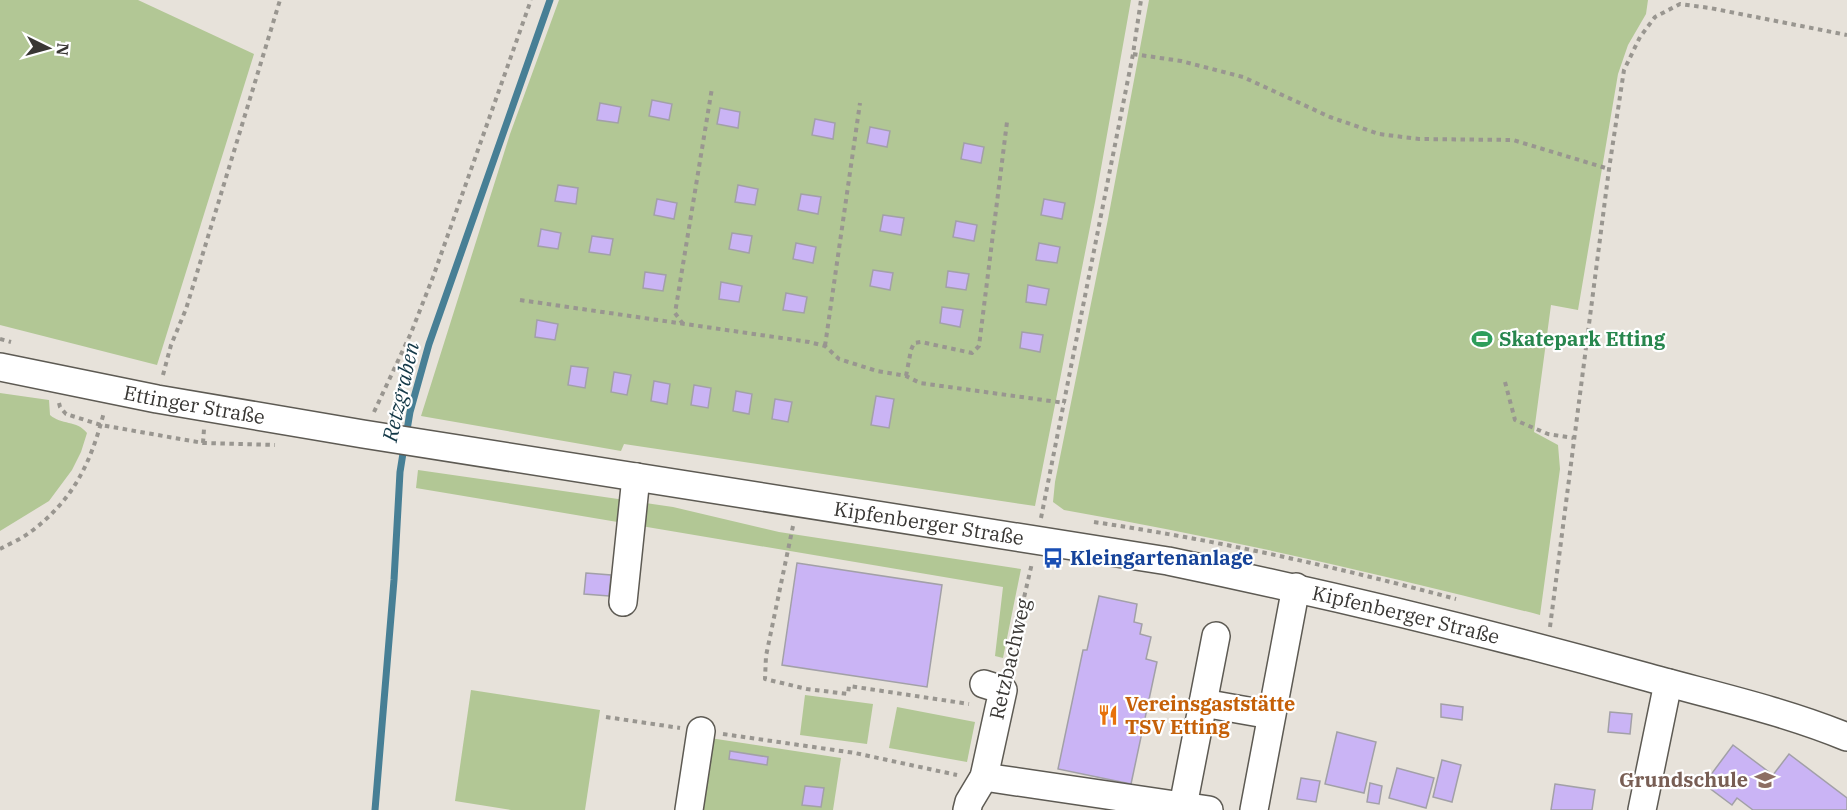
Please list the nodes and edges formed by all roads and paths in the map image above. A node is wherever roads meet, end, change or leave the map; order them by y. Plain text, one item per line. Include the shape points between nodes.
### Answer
1 (280, 0) edge
2 (531, 0) edge
3 (1141, 0) edge
4 (1847, 34) edge
5 (1133, 54) junction
6 (712, 88) dead end
7 (860, 103) dead end
8 (1007, 122) dead end
9 (1609, 169) junction
10 (520, 300) dead end
11 (683, 325) junction
12 (825, 346) junction
13 (0, 367) edge
14 (906, 376) junction
15 (1505, 382) dead end
16 (109, 389) junction
17 (157, 399) junction
18 (1065, 403) junction
19 (100, 424) junction
20 (376, 436) junction
21 (1573, 438) junction
22 (284, 445) dead end
23 (636, 477) junction
24 (804, 527) dead end
25 (1036, 541) junction
26 (0, 549) edge
27 (1296, 587) junction
28 (623, 602) dead end
29 (1216, 636) dead end
30 (1546, 649) junction
31 (1668, 683) junction
32 (996, 694) junction
33 (1203, 704) junction
34 (1271, 715) junction
35 (701, 731) dead end
36 (1847, 737) edge
37 (784, 743) dead end
38 (984, 777) junction
39 (1183, 806) junction
40 (690, 810) edge
41 (967, 810) edge
42 (1209, 810) edge
43 (1254, 810) edge
44 (1642, 810) edge

1 - 17 path
2 - 20 path
3 - 5 path, Retzbachweg
4 - 9 path via 1680,4 1655,17 1624,70
5 - 9 path via 1243,77 1330,117 1379,134 1419,139 1513,140
5 - 18 path, Retzbachweg
6 - 11 path via 675,313
7 - 12 path
8 - 14 path via 979,346 972,353 914,343
9 - 21 path
10 - 11 path
11 - 12 path
12 - 14 path via 839,359
13 - 16 street, Ettinger Straße
14 - 18 path via 920,384
15 - 21 path via 1515,420 1548,434
16 - 17 street, Ettinger Straße
16 - 19 path
17 - 20 street, Ettinger Straße
18 - 25 path, Retzbachweg
19 - 22 path via 203,444
19 - 26 path via 87,464 60,506 28,534
20 - 23 street, Kipfenberger Straße
21 - 30 path
23 - 25 street, Kipfenberger Straße
23 - 28 street
24 - 32 path via 793,526 765,679 848,694 849,686
25 - 27 street, Kipfenberger Straße via 1168,561
25 - 32 path, Retzbachweg
27 - 30 street, Kipfenberger Straße
27 - 34 street
29 - 33 street
30 - 31 street, Kipfenberger Straße
31 - 36 street, Kipfenberger Straße
31 - 44 street
32 - 38 street, Retzbachweg
33 - 34 street
33 - 39 street
34 - 43 street
35 - 40 street
37 - 38 path
38 - 39 street
38 - 41 street, Retzbachweg
39 - 42 street

